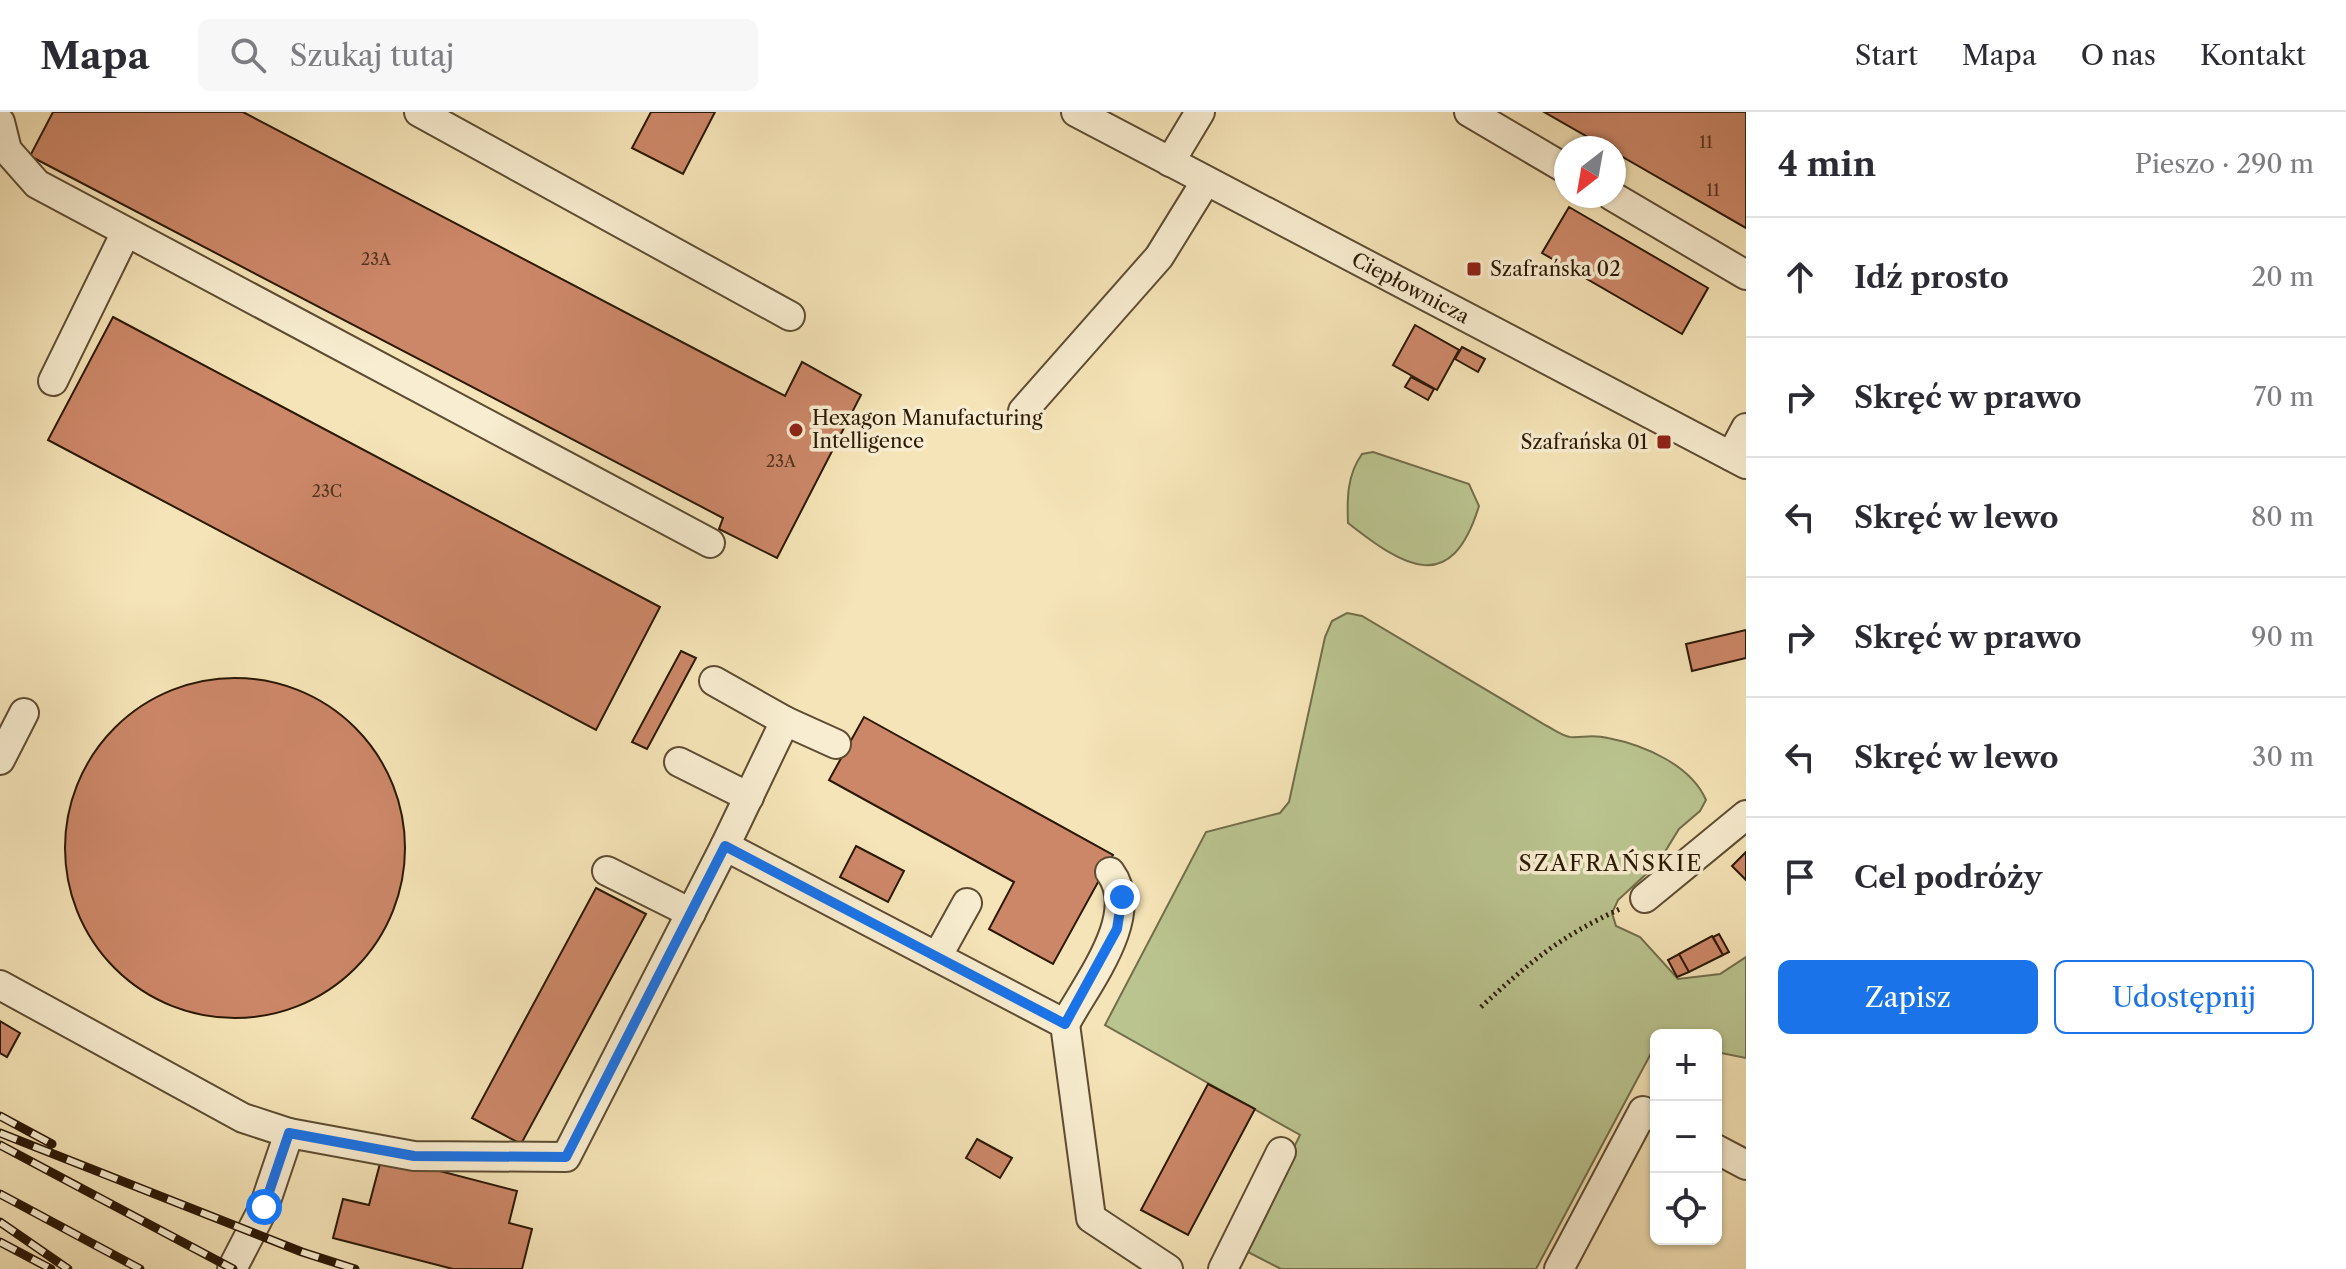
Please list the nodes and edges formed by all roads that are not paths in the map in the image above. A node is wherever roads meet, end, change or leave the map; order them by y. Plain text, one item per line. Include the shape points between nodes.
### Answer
1 (419, 112) edge
2 (1076, 112) edge
3 (1200, 112) edge
4 (1469, 112) edge
5 (0, 122) edge
6 (2, 153) edge
7 (1170, 162) junction
8 (1554, 162) edge
9 (1206, 181) junction
10 (1626, 204) edge
11 (126, 232) junction
12 (1746, 275) edge
13 (790, 316) dead end
14 (53, 381) dead end
15 (1023, 411) dead end
16 (1746, 428) edge
17 (1739, 460) edge
18 (710, 543) dead end
19 (714, 681) dead end
20 (24, 713) dead end
21 (785, 721) junction
22 (836, 744) dead end
23 (0, 760) edge
24 (679, 762) dead end
25 (749, 797) junction
26 (1746, 815) edge
27 (725, 846) junction
28 (607, 871) dead end
29 (1110, 872) dead end
30 (1645, 898) road end
31 (967, 903) dead end
32 (691, 913) junction
33 (937, 957) junction
34 (0, 985) edge
35 (1065, 1024) junction
36 (1650, 1114) edge
37 (289, 1133) junction
38 (1281, 1152) dead end
39 (1722, 1152) edge
40 (1746, 1165) edge
41 (232, 1269) edge
42 (1168, 1269) edge
43 (1223, 1269) edge
44 (1559, 1269) edge

1 - 13 street
2 - 7 street, Ciepłownicza
3 - 7 street
4 - 8 street
5 - 6 street
6 - 11 street via 37,184
7 - 9 street, Ciepłownicza
9 - 15 street via 1159,257
9 - 17 street, Ciepłownicza
10 - 12 street
11 - 14 street
11 - 18 street
16 - 17 street
19 - 21 street
20 - 23 street
21 - 22 street
21 - 25 street
24 - 25 street
25 - 27 street
26 - 30 street
27 - 32 street
27 - 33 street
28 - 32 street
29 - 35 street via 1122,897 1117,929
31 - 33 street
32 - 37 street via 566,1157 414,1156
33 - 35 street
34 - 37 street via 243,1118
35 - 42 street via 1091,1218
36 - 44 street via 1643,1111
37 - 41 street via 264,1207
38 - 43 street
39 - 40 street

